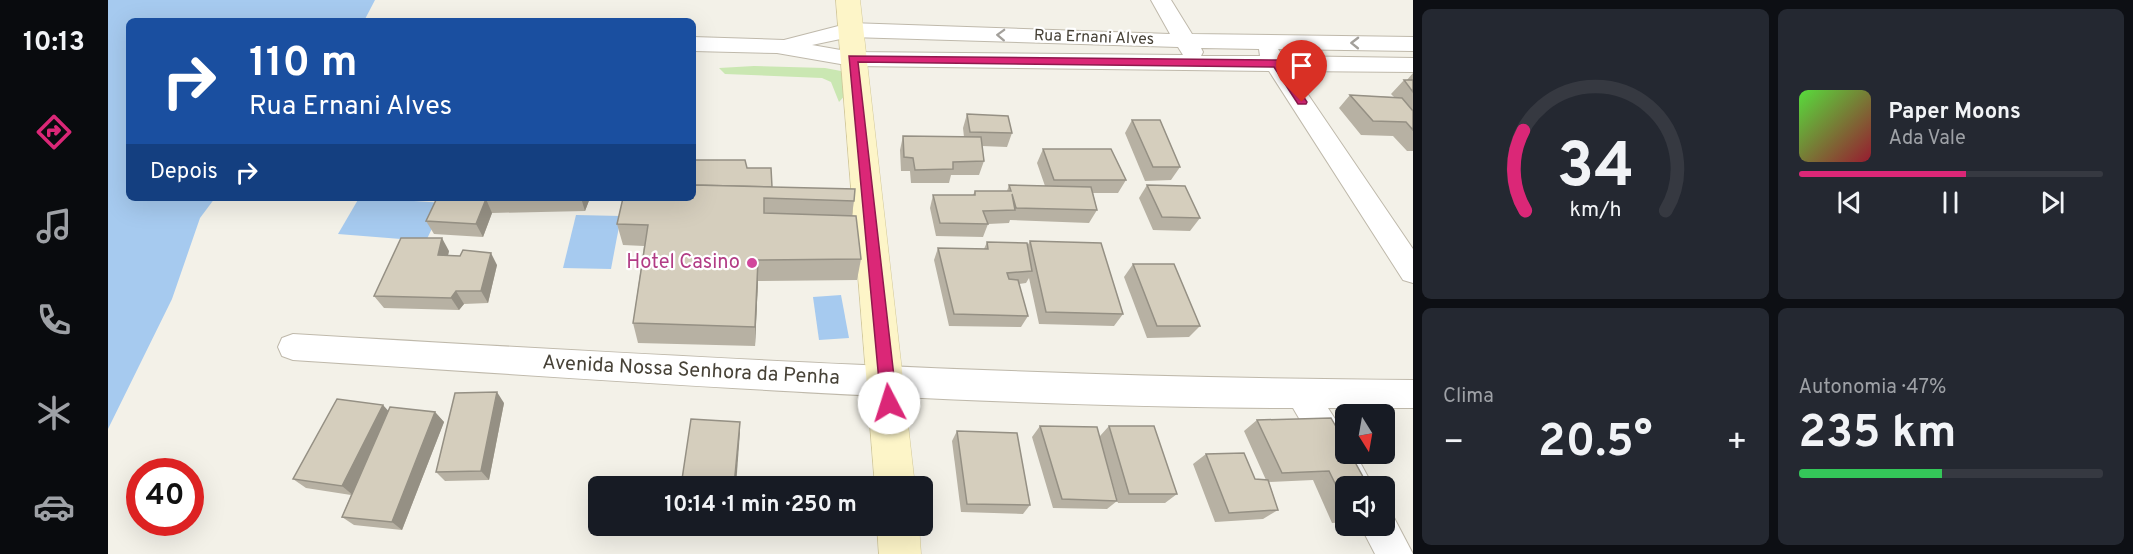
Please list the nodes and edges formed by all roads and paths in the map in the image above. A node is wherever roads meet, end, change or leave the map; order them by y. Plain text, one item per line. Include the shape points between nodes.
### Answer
1 (848, 0) edge
2 (1161, 0) edge
3 (1185, 40) junction
4 (1262, 42) junction
5 (696, 44) edge
6 (851, 44) junction
7 (1413, 44) edge
8 (1198, 63) junction
9 (1277, 64) junction
10 (1413, 65) edge
11 (1413, 272) edge
12 (293, 347) dead end
13 (888, 382) junction
14 (1413, 394) edge
15 (1302, 395) junction
16 (894, 476) edge
17 (1350, 476) edge
18 (898, 536) edge
19 (1384, 536) edge
20 (900, 554) edge
21 (1395, 554) edge

1 - 6 street
2 - 3 street
3 - 4 street, Rua Ernani Alves
3 -> 6 street, Rua Ernani Alves
3 - 8 street
7 -> 4 street, Rua Ernani Alves
4 - 9 street
5 - 6 street, Rua Ernani Alves
6 - 8 street, Rua Ernani Alves
6 - 13 street
8 - 9 street, Rua Ernani Alves
9 - 10 street, Rua Ernani Alves
9 - 11 street
12 - 13 street, Avenida Nossa Senhora da Penha
13 - 15 street, Avenida Nossa Senhora da Penha
13 - 16 street
14 - 15 street, Avenida Nossa Senhora da Penha
15 - 17 street
18 - 20 street
19 - 21 street

